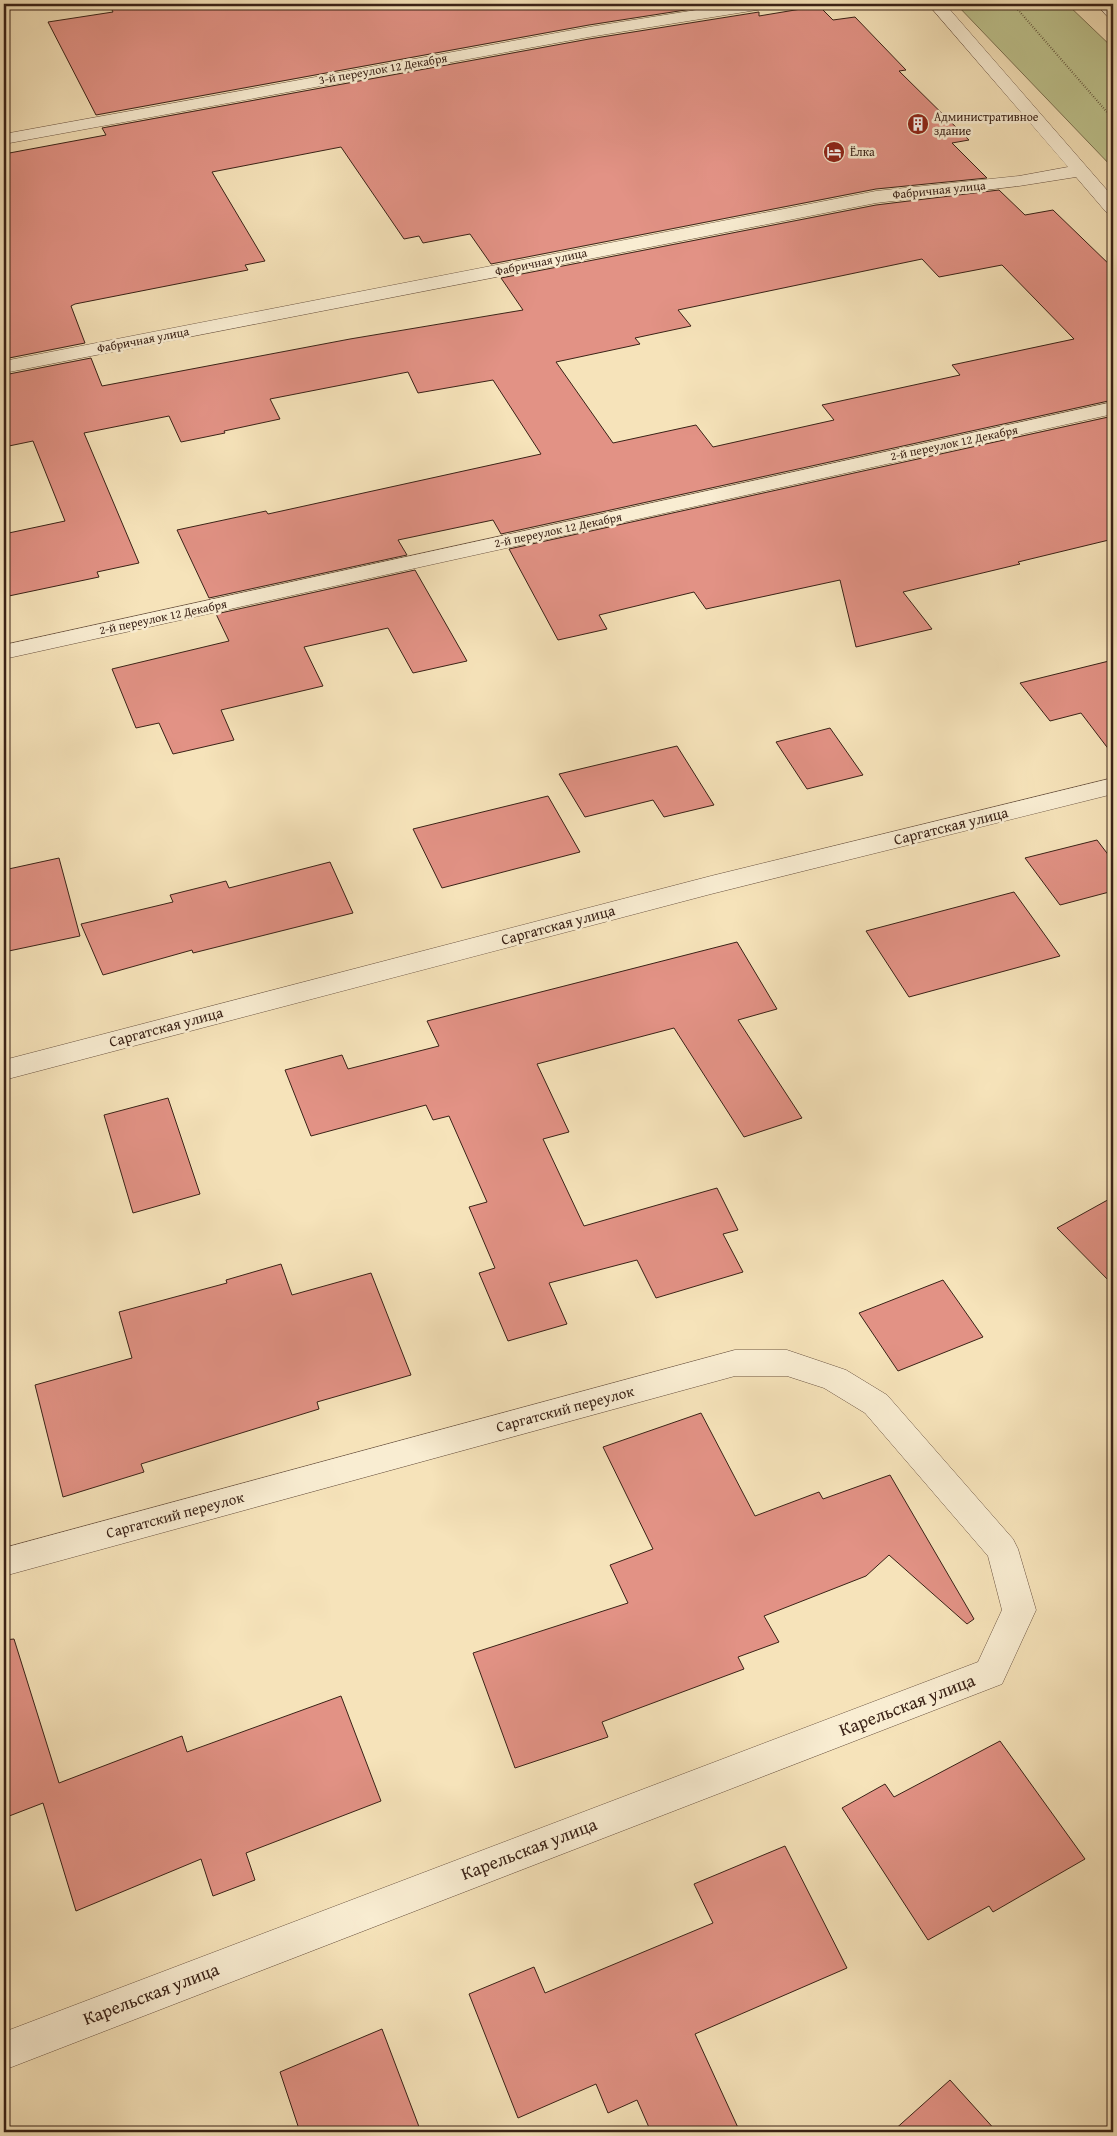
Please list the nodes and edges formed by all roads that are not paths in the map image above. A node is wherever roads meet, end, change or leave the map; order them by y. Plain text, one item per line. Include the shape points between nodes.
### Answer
1 (763, 4) edge
2 (936, 4) edge
3 (1104, 4) edge
4 (1113, 13) edge
5 (4, 139) edge
6 (1080, 171) junction
7 (1113, 208) edge
8 (4, 367) edge
9 (1113, 408) edge
10 (4, 652) edge
11 (1113, 786) edge
12 (4, 1070) edge
13 (4, 1562) edge
14 (1019, 1610) joint
15 (4, 2051) edge

1 - 5 street, 3-й переулок 12 Декабря
2 - 6 street
3 - 4 street
6 - 7 street
6 - 8 street, Фабричная улица via 1019,182 876,197
9 - 10 street, 2-й переулок 12 Декабря
11 - 12 street, Саргатская улица via 711,885
13 - 14 street, Саргатский переулок via 735,1364 787,1363 835,1378 876,1404 1002,1550
14 - 15 street, Карельская улица via 990,1673

